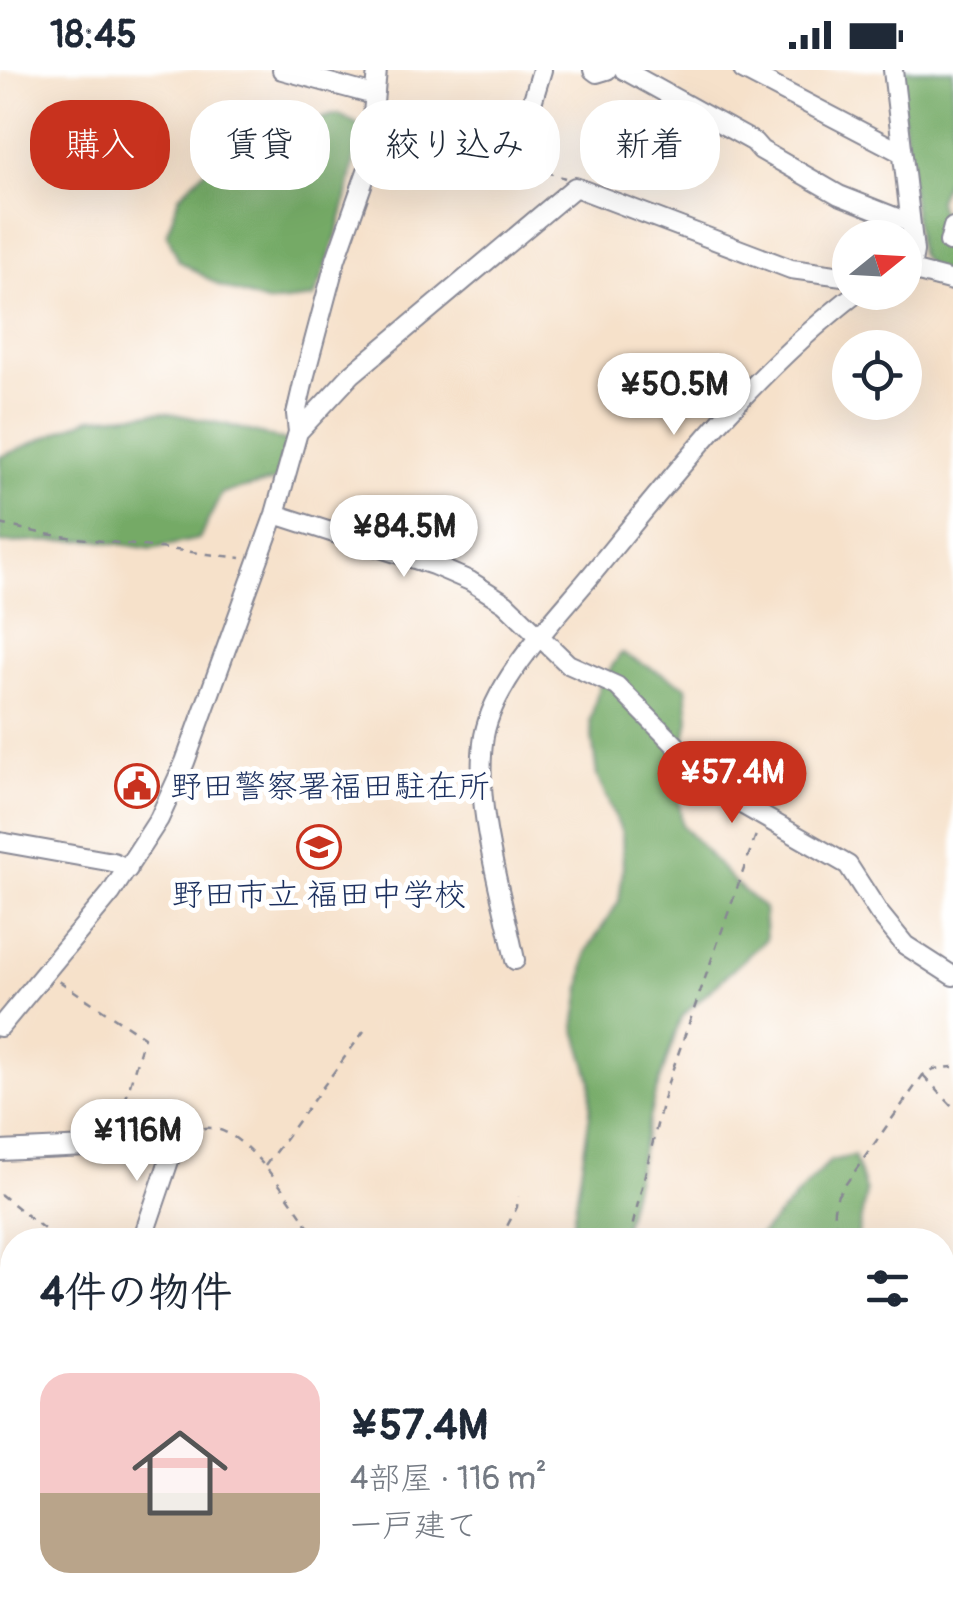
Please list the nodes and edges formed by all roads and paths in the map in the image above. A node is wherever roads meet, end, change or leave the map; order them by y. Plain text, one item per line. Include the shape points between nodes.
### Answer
1 (282, 70) edge
2 (377, 70) edge
3 (542, 70) edge
4 (593, 70) edge
5 (607, 70) edge
6 (624, 70) edge
7 (744, 70) edge
8 (893, 70) edge
9 (374, 95) junction
10 (385, 100) edge
11 (533, 100) edge
12 (902, 152) junction
13 (560, 176) edge
14 (575, 187) junction
15 (902, 220) edge
16 (910, 220) edge
17 (953, 227) edge
18 (953, 242) edge
19 (922, 269) edge
20 (832, 275) edge
21 (953, 281) edge
22 (835, 310) edge
23 (298, 432) junction
24 (275, 514) junction
25 (0, 524) edge
26 (258, 559) junction
27 (542, 636) junction
28 (763, 816) junction
29 (0, 842) edge
30 (128, 869) junction
31 (515, 960) dead end
32 (45, 972) junction
33 (953, 976) edge
34 (0, 1027) edge
35 (364, 1030) dead end
36 (953, 1068) edge
37 (923, 1075) junction
38 (953, 1107) edge
39 (174, 1143) junction
40 (111, 1148) junction
41 (0, 1151) edge
42 (264, 1168) junction
43 (0, 1194) edge
44 (518, 1196) dead end
45 (43, 1228) edge
46 (146, 1228) edge
47 (309, 1228) edge
48 (506, 1228) edge
49 (632, 1228) edge
50 (837, 1228) edge

1 - 9 street
2 - 9 street
3 - 11 street
4 - 5 street
6 - 15 street via 838,195
7 - 12 street
8 - 12 street
9 - 10 path
9 - 23 street via 368,168 310,356
12 - 16 street
13 - 14 path
14 - 20 street via 791,269
14 - 23 street via 352,374
17 - 18 street
19 - 21 street
22 - 27 street via 740,399
23 - 24 street
24 - 26 street
24 - 27 street via 433,564 505,603
25 - 26 path
26 - 30 street via 185,762
27 - 28 street via 568,664 617,686 724,794
27 - 31 street via 497,700 482,754 486,815
28 - 33 street via 848,865 906,945
28 - 49 path via 666,1088
29 - 30 street
30 - 32 street
32 - 34 street
32 - 40 path via 144,1037
35 - 42 path
36 - 37 path
37 - 38 path
37 - 50 path via 838,1195 832,1212
39 - 40 street
39 - 42 path via 206,1126 220,1129
39 - 46 street
40 - 41 street
42 - 47 path
43 - 45 path
44 - 48 path

